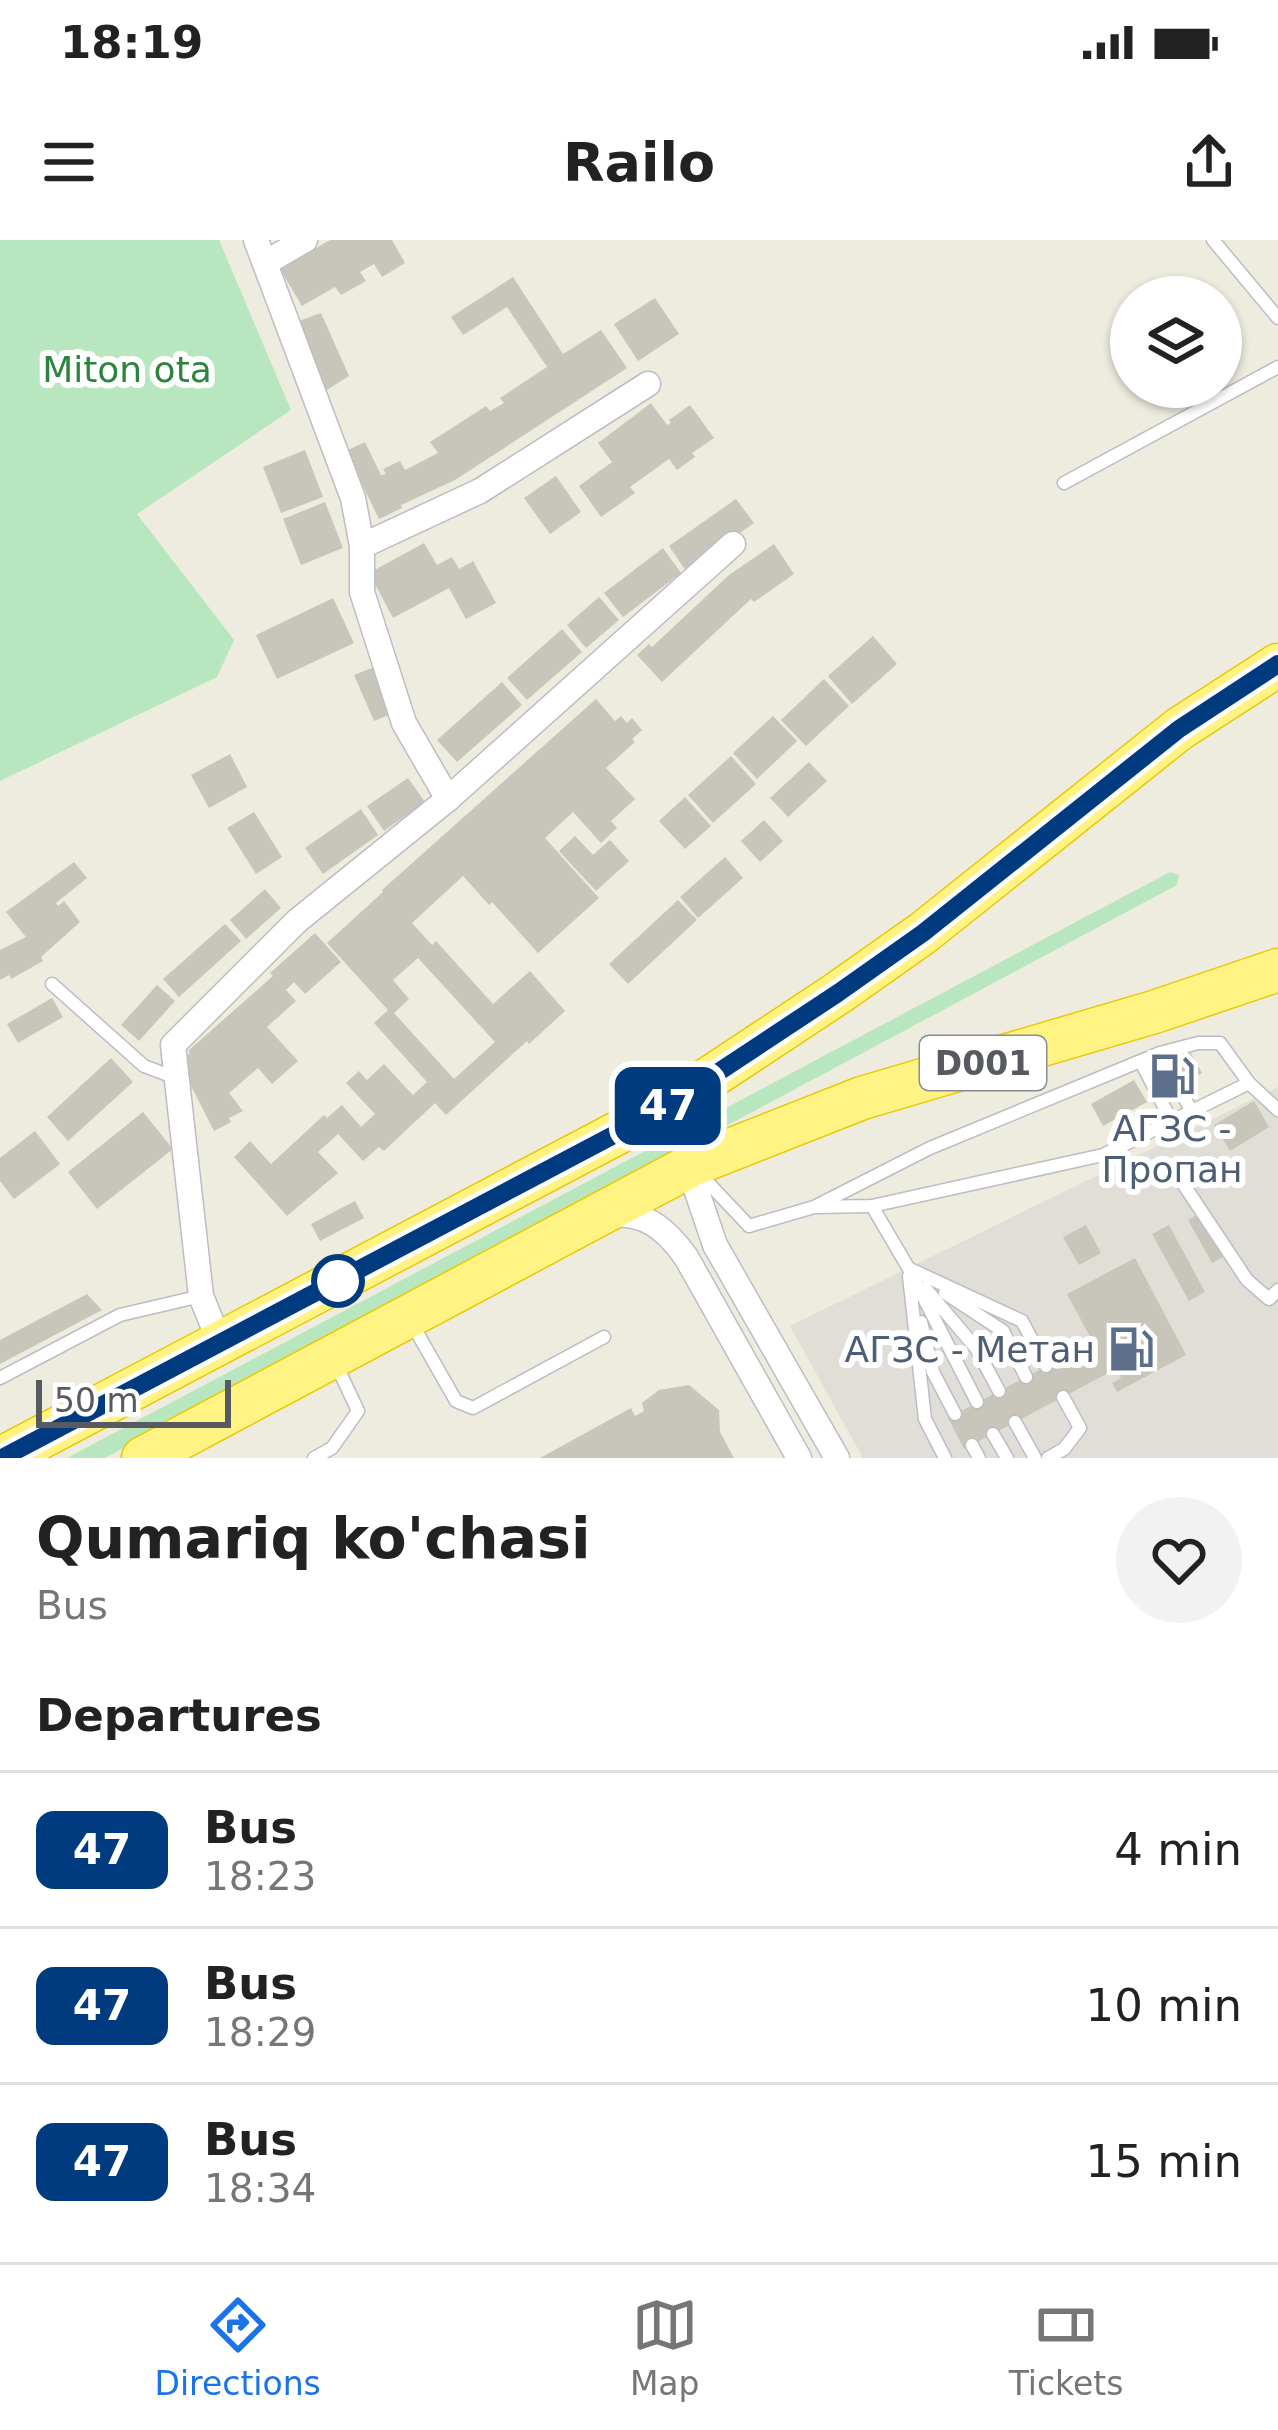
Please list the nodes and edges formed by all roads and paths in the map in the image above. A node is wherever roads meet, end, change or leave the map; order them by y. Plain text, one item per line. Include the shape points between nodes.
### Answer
1 (305, 240) edge
2 (1213, 240) edge
3 (260, 252) edge
4 (1278, 318) edge
5 (1278, 367) edge
6 (648, 384) dead end
7 (1064, 482) dead end
8 (734, 544) dead end
9 (362, 546) junction
10 (1278, 664) edge
11 (448, 799) junction
12 (1278, 970) edge
13 (52, 984) dead end
14 (1160, 1053) junction
15 (1141, 1062) junction
16 (177, 1078) junction
17 (1249, 1083) junction
18 (1191, 1110) junction
19 (1278, 1110) edge
20 (1171, 1120) junction
21 (692, 1165) junction
22 (1176, 1173) dead end
23 (872, 1206) junction
24 (814, 1207) junction
25 (594, 1216) junction
26 (909, 1269) junction
27 (1278, 1290) edge
28 (201, 1296) junction
29 (407, 1316) junction
30 (604, 1337) dead end
31 (220, 1343) junction
32 (332, 1355) junction
33 (1046, 1366) dead end
34 (1026, 1377) dead end
35 (0, 1378) edge
36 (999, 1391) dead end
37 (1063, 1397) dead end
38 (977, 1402) dead end
39 (955, 1414) dead end
40 (1015, 1422) dead end
41 (993, 1434) dead end
42 (2, 1458) edge
43 (143, 1458) edge
44 (314, 1458) edge
45 (799, 1458) edge
46 (837, 1458) edge
47 (945, 1458) edge
48 (1007, 1458) edge
49 (1034, 1458) edge
50 (1048, 1458) edge

1 - 3 street
2 - 4 lane
3 - 9 street via 353,498
5 - 7 lane
6 - 9 street via 480,491
8 - 11 street
9 - 11 street via 362,592 404,723
10 - 31 highway via 1179,729 923,933 661,1110
11 - 16 street via 297,921 173,1045
12 - 21 highway, D001 via 862,1099
13 - 16 lane via 144,1066
14 - 15 lane
14 - 17 lane via 1220,1043
14 - 18 lane
15 - 20 lane
15 - 24 lane via 930,1148
16 - 28 street
17 - 18 lane
17 - 19 lane
18 - 20 lane
20 - 23 lane via 1103,1155
21 - 24 lane via 748,1226
21 - 25 highway, D001
21 - 46 street via 715,1245
22 - 27 lane via 1246,1280 1269,1300
23 - 24 lane
23 - 26 lane
25 - 29 highway, D001
25 - 45 street via 626,1213 671,1236
26 - 33 lane via 1022,1321
26 - 34 lane via 1003,1331
26 - 36 lane via 976,1348
26 - 38 lane
26 - 39 lane via 933,1372
26 - 47 lane via 925,1419
28 - 31 street
28 - 35 lane via 120,1315
29 - 30 lane via 456,1400 473,1408
29 - 32 highway, D001
31 - 42 highway
32 - 43 highway, D001
32 - 44 lane via 358,1412 332,1448
37 - 50 lane via 1080,1428
40 - 49 lane
41 - 48 lane

